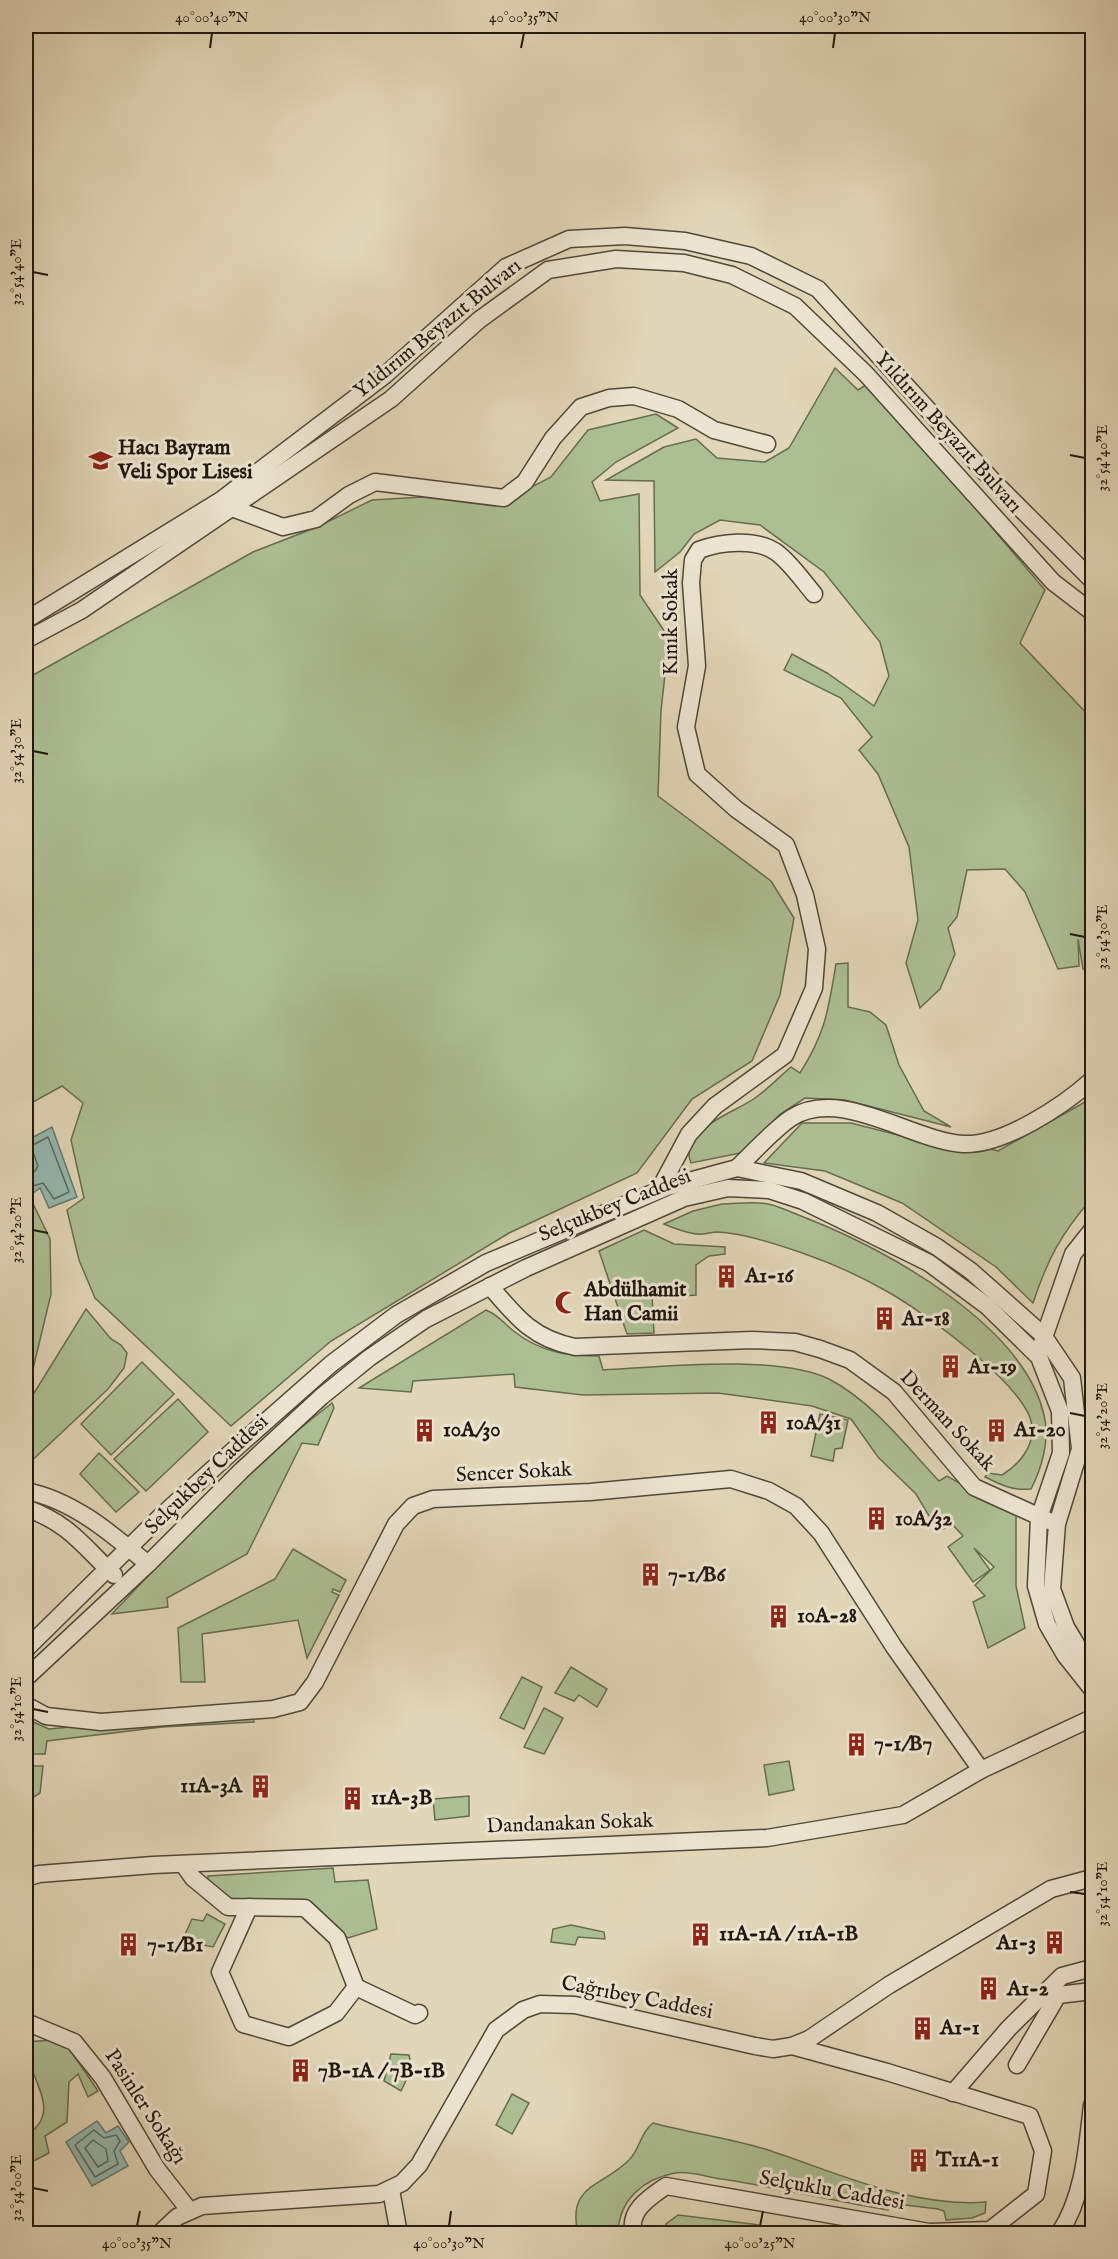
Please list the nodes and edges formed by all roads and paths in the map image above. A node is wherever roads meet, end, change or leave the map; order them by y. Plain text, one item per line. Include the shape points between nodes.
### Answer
1 (767, 444) dead end
2 (232, 508) junction
3 (1092, 580) edge
4 (814, 594) dead end
5 (1092, 612) edge
6 (26, 620) edge
7 (26, 640) edge
8 (1092, 1080) edge
9 (737, 1168) junction
10 (659, 1190) junction
11 (641, 1206) junction
12 (1092, 1230) edge
13 (490, 1286) junction
14 (1043, 1335) junction
15 (1039, 1357) junction
16 (26, 1491) edge
17 (26, 1508) edge
18 (1039, 1518) junction
19 (1057, 1524) junction
20 (128, 1548) junction
21 (148, 1564) junction
22 (107, 1569) junction
23 (123, 1584) junction
24 (26, 1649) edge
25 (1092, 1665) edge
26 (26, 1678) edge
27 (1092, 1689) edge
28 (26, 1705) edge
29 (1092, 1718) edge
30 (981, 1770) junction
31 (183, 1864) junction
32 (26, 1878) edge
33 (1092, 1878) edge
34 (249, 1907) junction
35 (1092, 1968) edge
36 (356, 1988) junction
37 (1092, 1991) edge
38 (419, 2013) dead end
39 (26, 2022) edge
40 (792, 2046) junction
41 (1017, 2065) dead end
42 (953, 2093) junction
43 (1092, 2104) edge
44 (391, 2190) junction
45 (189, 2210) junction
46 (159, 2234) edge
47 (399, 2234) edge
48 (634, 2234) edge
49 (1059, 2234) edge

1 - 2 street via 714,430 678,409 634,396 609,398 580,407 553,438 525,482 504,498 375,482 316,519 283,527
2 - 5 street, Yıldırım Beyazıt Bulvarı via 391,399 479,320 548,270 616,259 684,263 732,275 795,306 866,374 1053,582
2 - 7 street, Yıldırım Beyazıt Bulvarı via 82,610
3 - 6 street, Yıldırım Beyazıt Bulvarı via 992,480 818,289 751,256 685,241 625,236 569,239 506,267 384,376 221,500
4 - 10 street, Kınık Sokak via 776,552 756,546 718,542 699,550 693,560 697,666 686,727 697,774 736,809 786,845 805,895 817,949 814,988 785,1055 715,1106 688,1134
8 - 9 street via 1005,1136 964,1144 847,1108 818,1109 792,1117
9 - 10 street, Selçukbey Caddesi
9 - 14 street, Selçukbey Caddesi via 801,1181 877,1213 971,1271
10 - 11 street, Selçukbey Caddesi
11 - 13 street, Selçukbey Caddesi
11 - 15 street, Selçukbey Caddesi via 728,1188 769,1190 803,1201 929,1263 987,1306
11 - 20 street, Selçukbey Caddesi via 486,1263 396,1315 331,1364
12 - 14 street via 1073,1254
13 - 18 street, Derman Sokak via 518,1319 552,1342 575,1347 795,1342 850,1360 894,1392 974,1487
13 - 21 street, Selçukbey Caddesi via 426,1319 321,1397
14 - 15 street
14 - 19 street, Selçukbey Caddesi via 1072,1378 1080,1449
15 - 18 street, Selçukbey Caddesi via 1060,1411 1061,1443
16 - 20 street via 64,1504 111,1532
17 - 22 street via 73,1532
18 - 19 street, Derman Sokak
18 - 27 street, Selçukbey Caddesi via 1036,1586 1047,1624
19 - 25 street, Selçukbey Caddesi via 1052,1589 1066,1627
20 - 21 street
20 - 22 street, Selçukbey Caddesi
21 - 23 street, Selçukbey Caddesi
22 - 23 street
22 - 24 street, Selçukbey Caddesi
23 - 26 street, Selçukbey Caddesi
28 - 30 street, Sencer Sokak via 46,1716 101,1722 273,1709 300,1702 315,1682 396,1524 413,1506 433,1499 590,1492 731,1479 770,1491 796,1506 820,1533
29 - 30 street, Dandanakan Sokak
30 - 31 street, Dandanakan Sokak via 903,1815 767,1838
31 - 32 street, Dandanakan Sokak
31 - 34 street via 193,1878 228,1907
33 - 40 street, Cağrıbey Caddesi via 1051,1889
34 - 36 street via 305,1908 337,1938
34 - 36 street via 220,1972 243,2024 288,2037 336,2013
35 - 42 street via 1062,1976 1009,2028
36 - 38 street via 388,2005
37 - 41 street via 1058,1995
39 - 45 street, Pasinler Sokağı via 74,2042 103,2078 157,2169
40 - 42 street, Selçuklu Caddesi
40 - 44 street, Cağrıbey Caddesi via 755,2046 575,2005 540,2004 496,2030 419,2165
42 - 48 street, Selçuklu Caddesi via 1030,2116 1043,2151 1036,2194 990,2230 929,2232 666,2186 639,2205 632,2226
43 - 49 street via 1084,2169 1071,2216
44 - 45 street, Cağrıbey Caddesi via 340,2198 214,2204
44 - 47 street
45 - 46 street, Cağrıbey Caddesi

